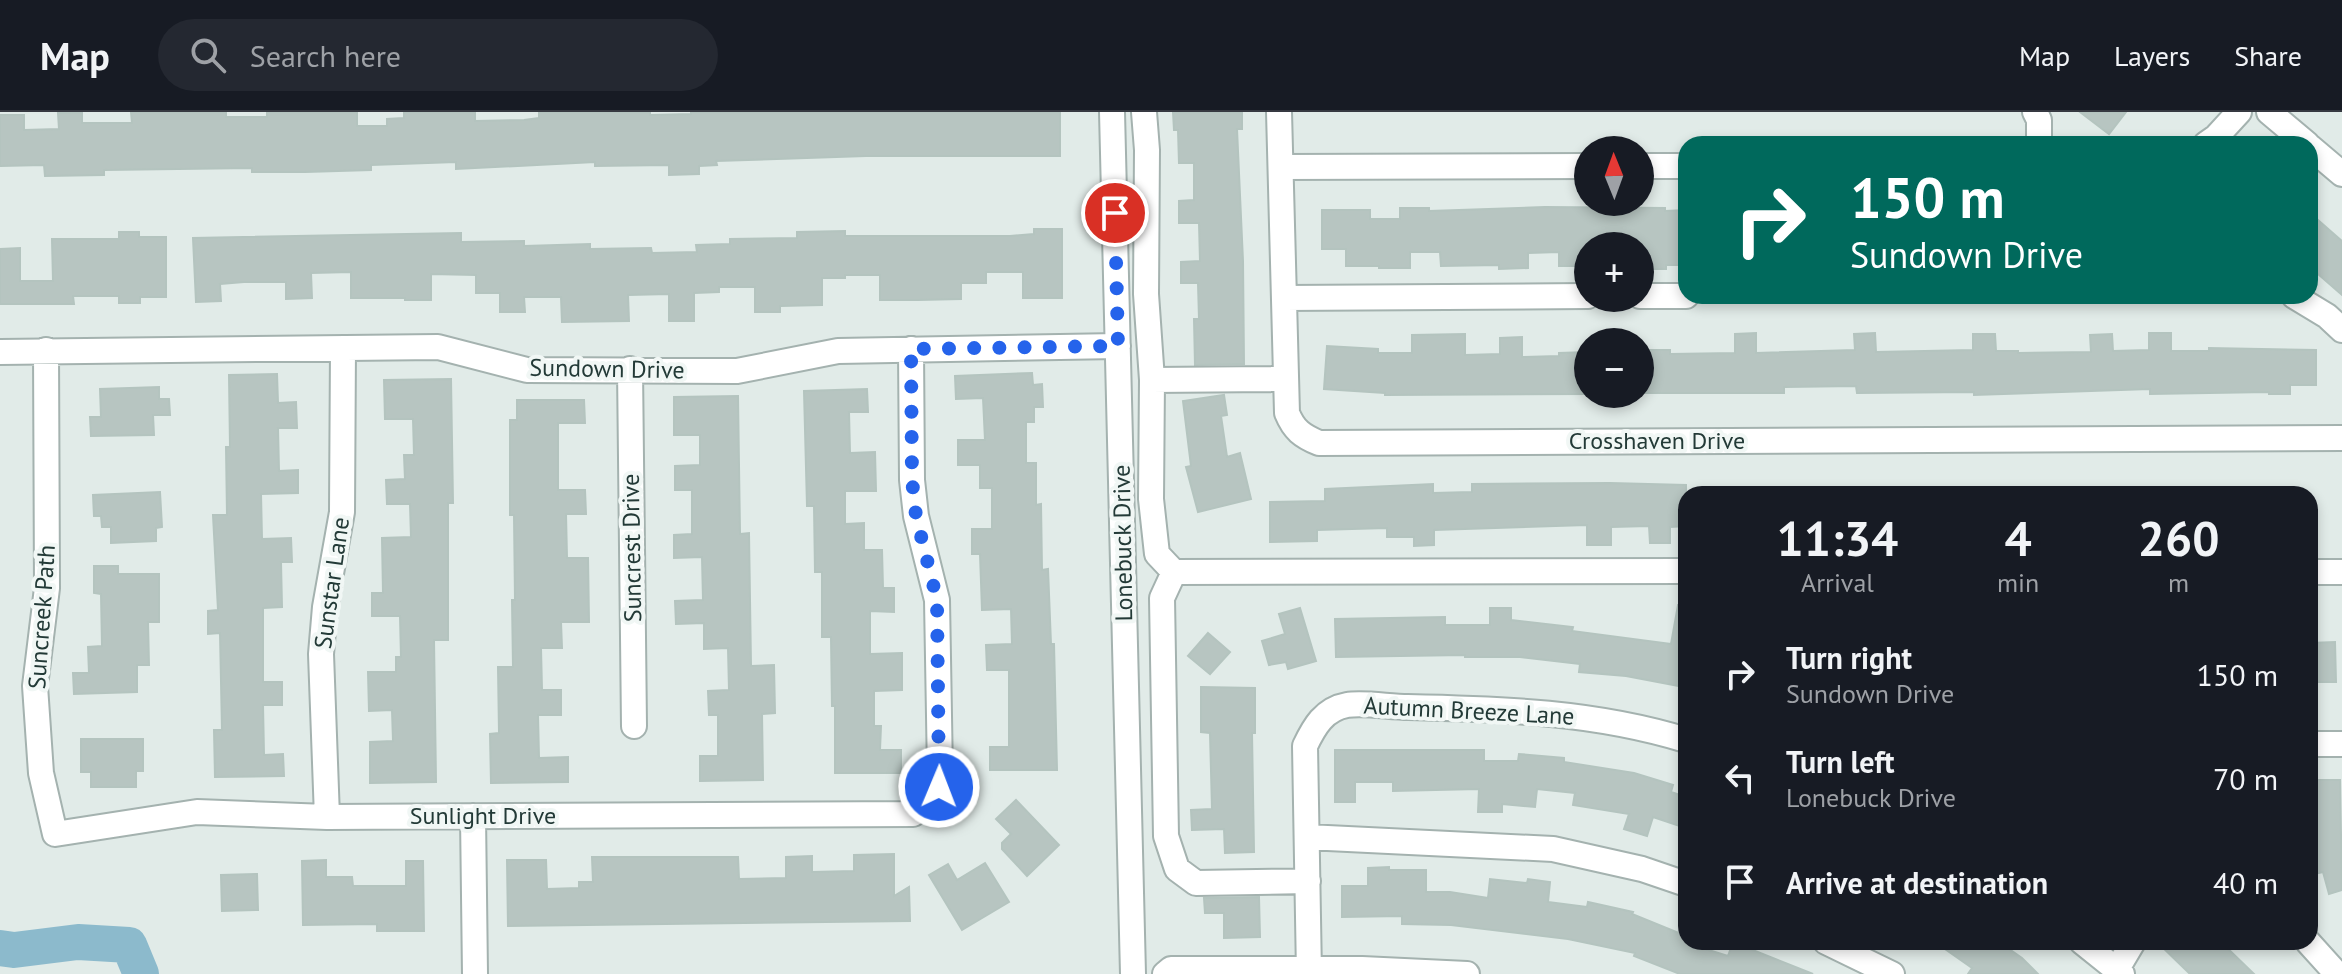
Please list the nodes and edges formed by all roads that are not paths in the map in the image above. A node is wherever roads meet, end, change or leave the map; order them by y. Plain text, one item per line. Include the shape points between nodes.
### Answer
1 (1112, 112) edge
2 (1144, 112) edge
3 (1279, 112) edge
4 (2035, 112) edge
5 (2239, 112) edge
6 (2269, 112) edge
7 (2039, 136) edge
8 (2217, 136) edge
9 (2297, 136) edge
10 (2318, 154) edge
11 (1574, 166) edge
12 (1654, 166) edge
13 (1678, 166) edge
14 (1281, 167) junction
15 (2342, 174) edge
16 (1574, 296) edge
17 (1654, 296) edge
18 (1678, 296) edge
19 (1284, 298) junction
20 (2307, 304) edge
21 (2342, 330) edge
22 (1118, 346) junction
23 (343, 348) junction
24 (911, 349) junction
25 (46, 350) junction
26 (0, 352) edge
27 (630, 369) junction
28 (1285, 379) junction
29 (1152, 380) junction
30 (2342, 438) edge
31 (1678, 571) edge
32 (1174, 572) junction
33 (2318, 572) edge
34 (2342, 572) edge
35 (634, 726) dead end
36 (1678, 738) edge
37 (2318, 744) edge
38 (2342, 744) edge
39 (473, 816) junction
40 (327, 817) junction
41 (55, 834) joint
42 (1307, 837) junction
43 (1308, 881) junction
44 (1678, 881) edge
45 (1842, 950) edge
46 (2092, 950) edge
47 (2129, 950) edge
48 (2315, 950) edge
49 (1309, 972) edge
50 (2119, 972) edge
51 (475, 974) edge
52 (1133, 974) edge
53 (1165, 974) edge
54 (1467, 974) edge
55 (1892, 974) edge
56 (2337, 974) edge

1 - 22 street, Lonebuck Drive
2 - 29 street
3 - 14 street, Crosshaven Drive
4 - 7 street
5 - 8 street
6 - 9 street
10 - 15 street
11 - 14 street
12 - 13 street
14 - 19 street, Crosshaven Drive
16 - 19 street
17 - 18 street
19 - 28 street, Crosshaven Drive
20 - 21 street
22 - 24 street, Sundown Drive
22 - 52 street, Lonebuck Drive
23 - 25 street, Sundown Drive
23 - 27 street, Sundown Drive via 438,347 527,370
23 - 40 street, Sunstar Lane via 342,512 321,654
24 - 27 street, Sundown Drive via 838,351 737,371
24 - 39 street, Sunlight Drive via 912,480 937,600 940,773 939,787 925,807 913,814
25 - 26 street, Sundown Drive
25 - 41 street, Suncreek Path via 47,588 35,686 41,773
27 - 35 street, Suncrest Drive
28 - 29 street
28 - 30 street, Crosshaven Drive via 1287,413 1294,428 1319,443
29 - 32 street via 1151,499 1157,554
31 - 32 street
32 - 43 street via 1162,598 1166,836 1177,869 1196,883
33 - 34 street
36 - 42 street, Autumn Breeze Lane via 1592,717 1346,705 1318,720 1305,746
37 - 38 street
39 - 40 street, Sunlight Drive
39 - 51 street
40 - 41 street, Sunlight Drive via 197,812
42 - 43 street, Autumn Breeze Lane
42 - 44 street via 1553,849
43 - 49 street, Autumn Breeze Lane
45 - 55 street
46 - 50 street
47 - 50 street
48 - 56 street
49 - 53 street via 1171,969
49 - 54 street

